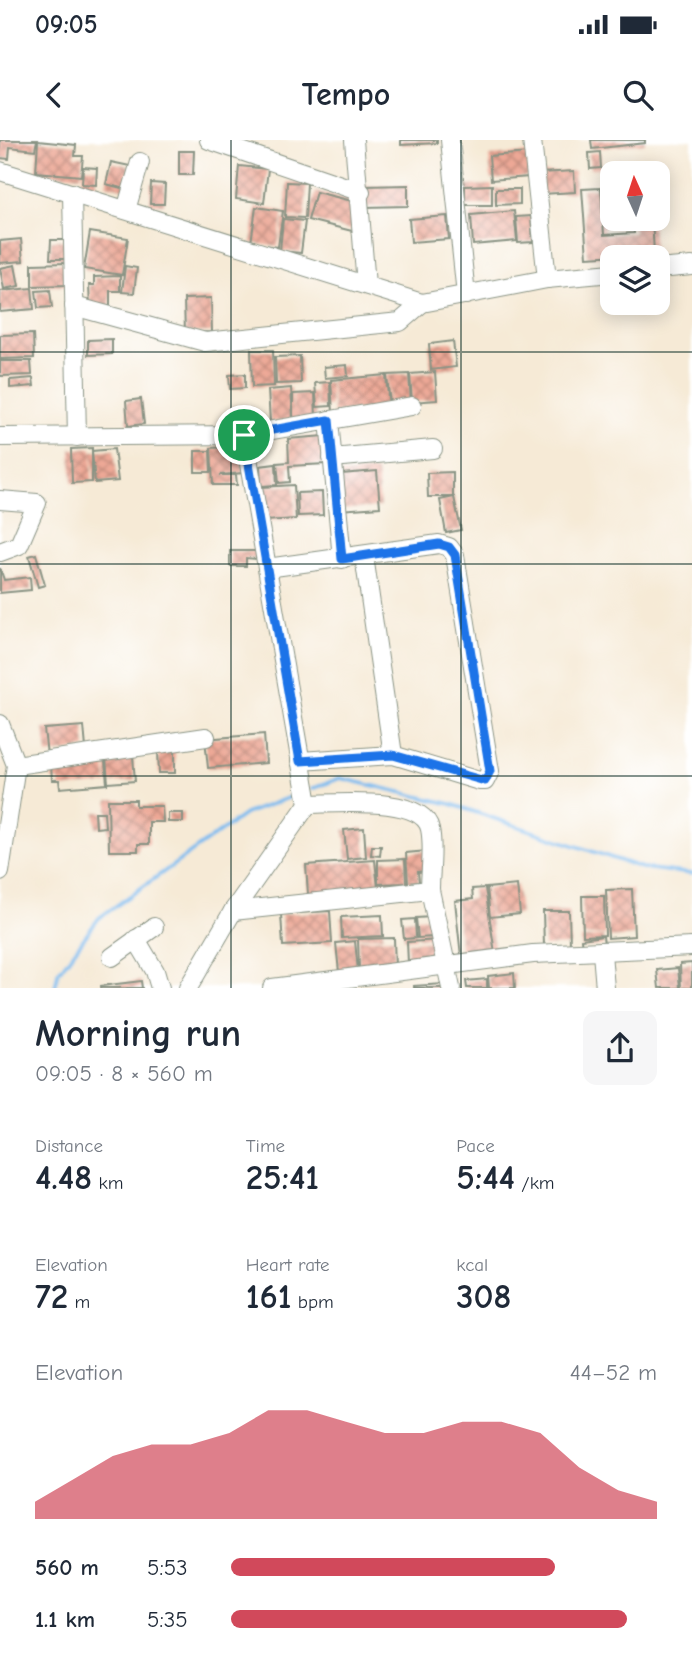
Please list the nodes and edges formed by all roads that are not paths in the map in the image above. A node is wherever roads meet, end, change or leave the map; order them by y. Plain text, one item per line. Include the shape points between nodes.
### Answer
1 (209, 140) edge
2 (354, 140) edge
3 (450, 140) edge
4 (532, 140) edge
5 (140, 162) dead end
6 (0, 171) edge
7 (72, 192) junction
8 (361, 192) junction
9 (126, 210) junction
10 (692, 266) edge
11 (670, 268) edge
12 (600, 274) edge
13 (547, 279) junction
14 (366, 285) junction
15 (467, 295) junction
16 (422, 303) junction
17 (74, 306) junction
18 (412, 406) dead end
19 (329, 420) junction
20 (244, 435) junction
21 (77, 436) junction
22 (0, 437) edge
23 (433, 449) dead end
24 (332, 458) junction
25 (0, 500) edge
26 (0, 552) edge
27 (364, 556) junction
28 (342, 559) junction
29 (267, 568) junction
30 (0, 724) edge
31 (206, 737) dead end
32 (393, 755) junction
33 (300, 762) junction
34 (16, 765) junction
35 (307, 803) junction
36 (0, 872) edge
37 (430, 890) junction
38 (233, 911) junction
39 (154, 927) dead end
40 (136, 939) junction
41 (692, 947) edge
42 (602, 953) junction
43 (113, 957) dead end
44 (447, 965) junction
45 (160, 988) edge
46 (188, 988) edge
47 (272, 988) edge
48 (451, 988) edge
49 (605, 988) edge

1 - 8 street
2 - 8 street
3 - 15 street
4 - 13 street
5 - 9 street
6 - 7 street
7 - 9 street
7 - 17 street
8 - 14 street
9 - 14 street
10 - 11 street
12 - 13 street
13 - 15 street
14 - 16 street
15 - 16 street
16 - 17 street via 401,322 205,342
17 - 21 street
18 - 19 street
19 - 20 street
19 - 24 street
20 - 21 street
20 - 29 street
21 - 22 street
23 - 24 street
24 - 28 street
25 - 26 street via 37,503 19,545
27 - 28 street
27 - 32 street
27 - 32 street via 439,544 455,555 489,777 479,781
28 - 29 street
29 - 33 street
30 - 34 street
31 - 34 street
32 - 33 street
33 - 35 street
34 - 36 street
35 - 37 street via 397,805 419,811 430,827
35 - 38 street
37 - 38 street
37 - 44 street
38 - 46 street
39 - 40 street
40 - 43 street
40 - 45 street
41 - 42 street
42 - 44 street via 533,954
42 - 49 street
44 - 47 street
44 - 48 street

